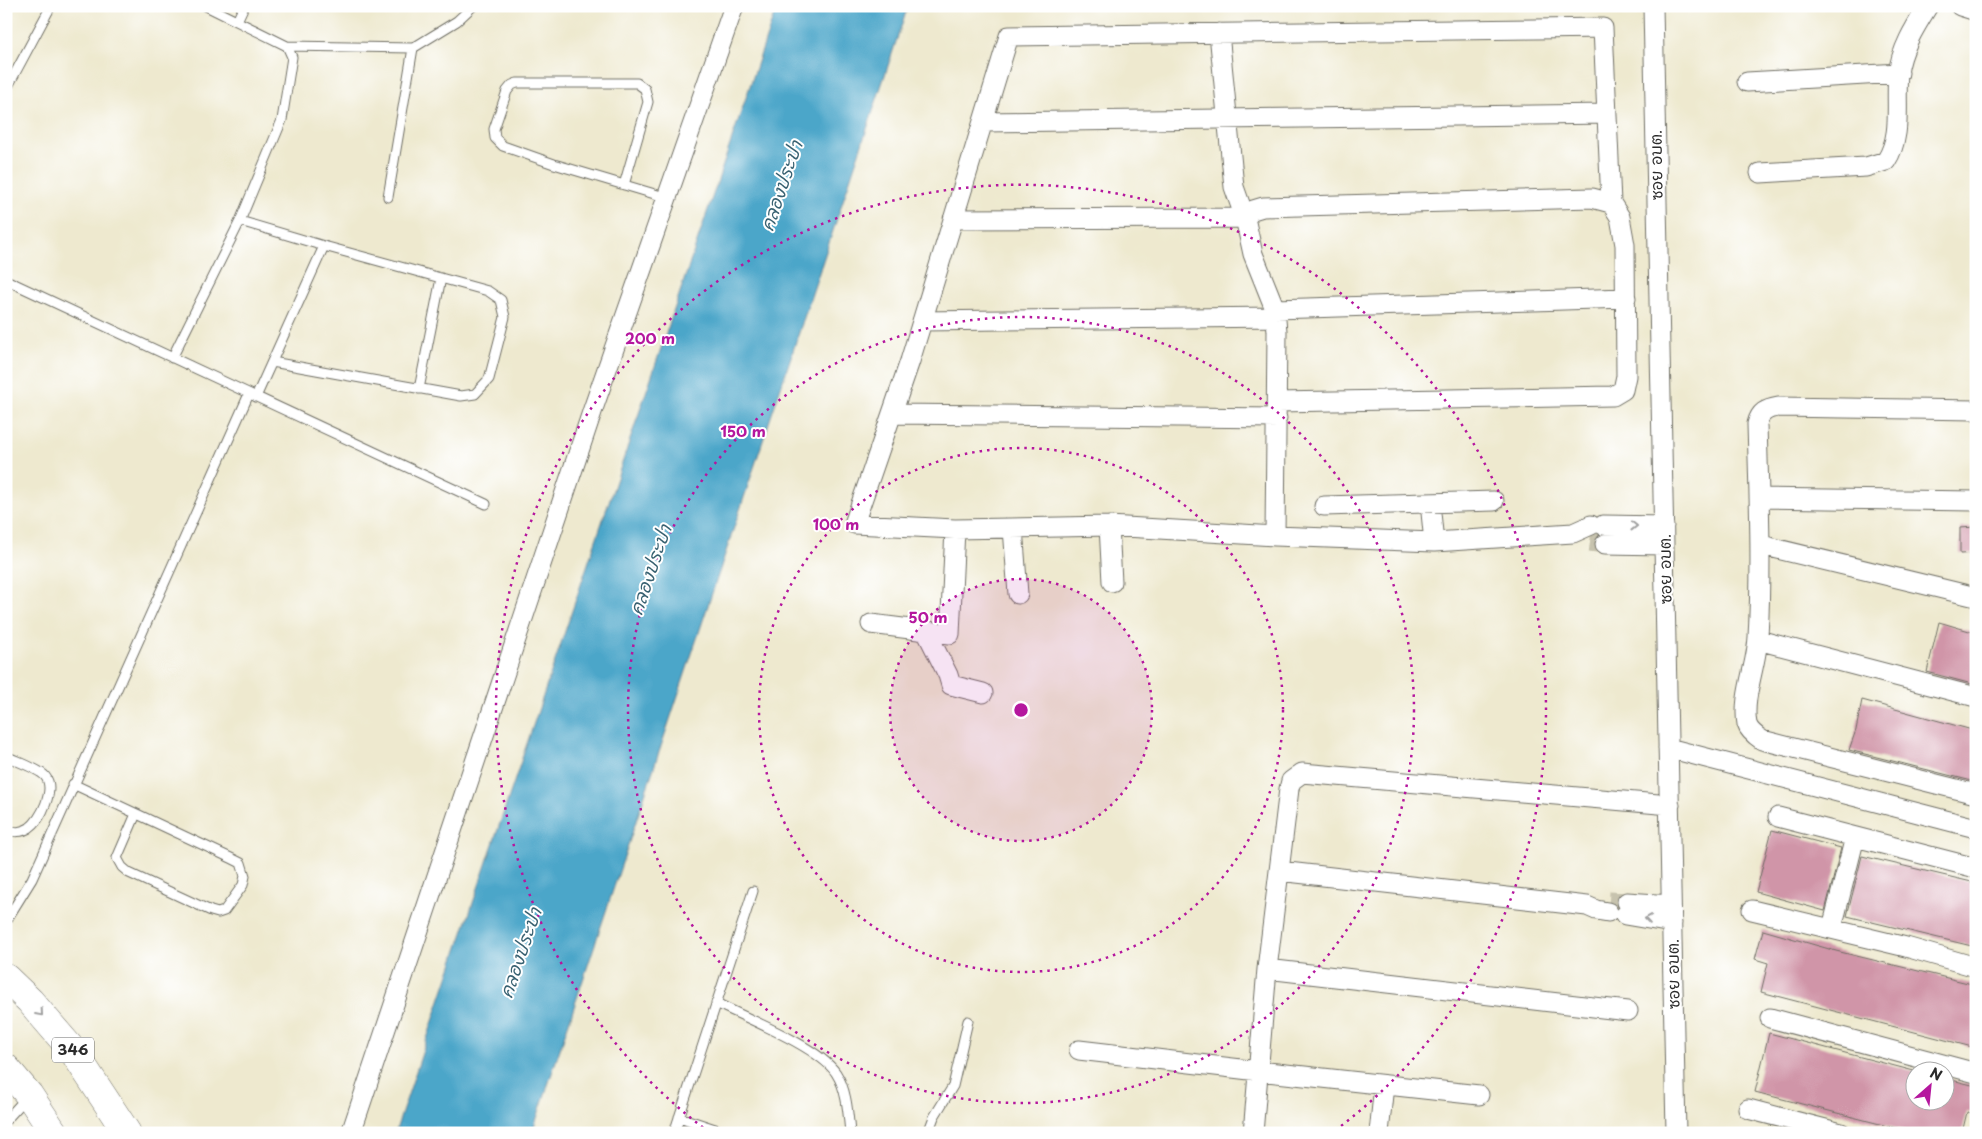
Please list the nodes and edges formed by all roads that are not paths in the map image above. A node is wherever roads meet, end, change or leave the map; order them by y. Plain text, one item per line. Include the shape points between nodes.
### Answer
1 (51, 6) edge
2 (206, 6) edge
3 (244, 6) edge
4 (473, 6) edge
5 (734, 6) edge
6 (1653, 6) edge
7 (1928, 6) edge
8 (1960, 6) edge
9 (1976, 11) edge
10 (237, 21) junction
11 (1219, 33) junction
12 (287, 46) junction
13 (412, 48) junction
14 (1898, 73) junction
15 (1747, 82) dead end
16 (6, 90) edge
17 (1607, 114) junction
18 (1228, 118) junction
19 (983, 122) junction
20 (1760, 173) dead end
21 (624, 186) junction
22 (388, 197) dead end
23 (669, 198) junction
24 (1611, 203) junction
25 (1245, 218) junction
26 (953, 219) junction
27 (240, 221) junction
28 (324, 246) junction
29 (441, 278) junction
30 (6, 280) edge
31 (1626, 298) junction
32 (1275, 313) junction
33 (922, 321) junction
34 (172, 358) junction
35 (272, 362) junction
36 (419, 388) junction
37 (253, 396) junction
38 (1277, 410) junction
39 (1976, 410) edge
40 (892, 414) junction
41 (1760, 498) junction
42 (1976, 500) edge
43 (1494, 501) dead end
44 (1430, 503) junction
45 (486, 504) dead end
46 (1324, 506) dead end
47 (1109, 526) junction
48 (1664, 526) junction
49 (1012, 528) junction
50 (955, 529) junction
51 (1597, 534) junction
52 (1275, 536) junction
53 (1434, 542) junction
54 (1664, 545) junction
55 (1761, 545) junction
56 (1112, 582) dead end
57 (1018, 594) dead end
58 (1976, 596) edge
59 (871, 624) dead end
60 (926, 631) junction
61 (1758, 640) junction
62 (983, 693) dead end
63 (1976, 697) edge
64 (1762, 740) junction
65 (1668, 748) junction
66 (6, 756) edge
67 (1755, 771) junction
68 (73, 784) junction
69 (1976, 794) edge
70 (1670, 805) junction
71 (136, 814) junction
72 (1778, 818) dead end
73 (1976, 828) edge
74 (6, 830) edge
75 (1855, 837) junction
76 (1976, 868) edge
77 (1279, 871) junction
78 (752, 890) dead end
79 (1752, 910) dead end
80 (1672, 914) junction
81 (6, 921) edge
82 (1832, 928) junction
83 (1976, 967) edge
84 (1267, 969) junction
85 (6, 978) edge
86 (716, 1003) junction
87 (1628, 1011) dead end
88 (1770, 1018) dead end
89 (968, 1021) dead end
90 (1079, 1050) dead end
91 (6, 1068) edge
92 (1258, 1071) junction
93 (1976, 1073) edge
94 (1384, 1084) junction
95 (29, 1095) junction
96 (1479, 1095) dead end
97 (1748, 1109) dead end
98 (679, 1117) junction
99 (6, 1120) edge
100 (54, 1133) edge
101 (127, 1133) edge
102 (351, 1133) edge
103 (674, 1133) edge
104 (726, 1133) edge
105 (850, 1133) edge
106 (928, 1133) edge
107 (1253, 1133) edge
108 (1379, 1133) edge
109 (1676, 1133) edge
110 (1841, 1133) edge

1 - 16 lane
2 - 10 lane
3 - 10 lane
4 - 13 lane via 457,21
5 - 23 street
6 - 48 street, ซอย อบต.
7 - 14 street via 1910,37
8 - 9 street
10 - 12 lane
11 - 17 street via 1603,28
11 - 18 street
11 - 19 street via 1009,36
12 - 13 lane
12 - 27 lane via 292,57 282,120
13 - 22 lane
14 - 15 street
14 - 20 street via 1897,135 1886,161 1866,167
17 - 18 street
17 - 24 street
18 - 19 street
18 - 25 street via 1234,187
19 - 26 street
21 - 21 lane via 648,102 646,90 637,83 512,85 494,129 495,138 503,146
21 - 23 lane
23 - 102 street via 593,409
24 - 25 street via 1592,198 1263,207 1253,210
24 - 31 street via 1620,216 1625,246
25 - 26 street
25 - 32 street via 1252,254
26 - 33 street
27 - 28 lane
27 - 34 lane
28 - 29 lane
28 - 35 lane
29 - 36 lane
29 - 36 lane via 488,291 500,300 505,317 488,379 475,394 461,396
30 - 34 lane
31 - 32 street
31 - 38 street via 1626,376 1623,390 1614,396
32 - 33 street
32 - 38 street
33 - 40 street
34 - 37 lane
35 - 36 lane
35 - 37 lane
37 - 45 lane
37 - 68 lane
38 - 40 street
38 - 52 street
39 - 41 street via 1768,408 1759,414 1757,424
40 - 50 street via 854,524
41 - 42 street
41 - 55 street
43 - 44 street
44 - 46 street
44 - 53 street
47 - 49 street
47 - 52 street
47 - 56 street
51 -> 48 street
48 - 54 street, ซอย อบต.
49 - 50 street
49 - 57 street
50 - 60 street via 950,634
51 - 53 street
51 - 54 street
52 - 53 street
54 - 65 street, ซอย อบต.
55 - 58 street
55 - 61 street
59 - 60 street
60 - 62 street via 951,685
61 - 63 street
61 - 64 street via 1746,710 1747,725
64 - 67 street
64 - 69 street
65 - 67 street
65 - 70 street, ซอย อบต.
66 - 74 lane via 44,775 49,785 49,796 38,819 18,833
67 - 73 street
68 - 71 lane
68 - 81 lane via 32,879
70 - 77 street via 1302,773 1291,782 1289,789
70 - 80 street, ซอย อบต.
71 - 71 lane via 241,863 245,876 243,885 224,911 211,911 122,867 117,858
72 - 75 street
75 - 76 street
75 - 82 street
77 - 80 street via 1587,906 1596,910 1617,908
77 - 84 street
78 - 86 lane
79 - 82 street
80 - 109 street, ซอย อบต.
82 - 83 street
84 - 87 street
84 - 92 street
85 -> 101 main road, 346 via 73,1050
86 - 98 lane
86 - 105 lane via 807,1048 825,1061 841,1084
88 - 93 street
89 - 106 lane via 953,1086
90 - 92 street
91 - 95 main road
92 - 94 street
92 - 107 street
94 - 96 street
94 - 108 street
95 - 99 lane
95 - 100 main road
97 - 110 street
98 - 103 lane
98 - 104 lane

